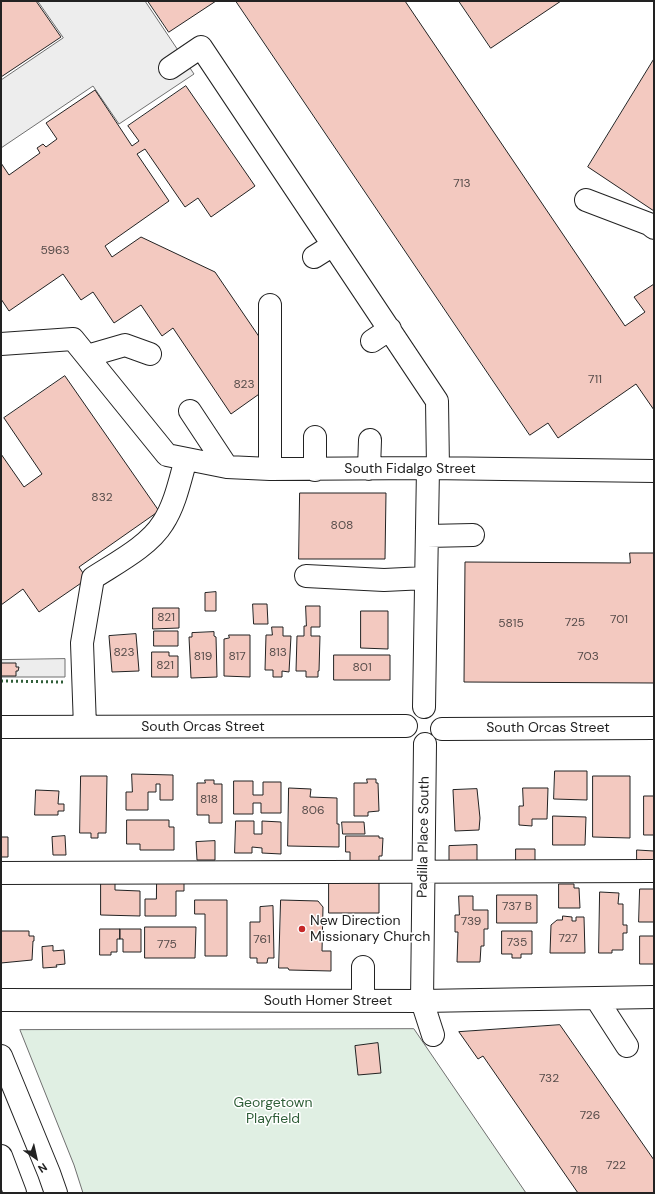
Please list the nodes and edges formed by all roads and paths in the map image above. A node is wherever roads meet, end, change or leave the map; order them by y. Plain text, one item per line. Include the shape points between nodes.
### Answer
1 (170, 68) dead end
2 (586, 200) dead end
3 (654, 228) edge
4 (333, 244) junction
5 (314, 257) dead end
6 (270, 304) dead end
7 (390, 329) junction
8 (372, 341) dead end
9 (1, 344) edge
10 (150, 354) dead end
11 (87, 356) junction
12 (190, 411) dead end
13 (315, 437) dead end
14 (370, 440) dead end
15 (176, 457) junction
16 (227, 467) junction
17 (433, 468) junction
18 (270, 469) junction
19 (369, 469) junction
20 (315, 470) junction
21 (654, 470) edge
22 (473, 535) dead end
23 (427, 536) junction
24 (306, 576) dead end
25 (426, 578) junction
26 (424, 707) junction
27 (406, 726) junction
28 (1, 727) edge
29 (85, 727) junction
30 (654, 728) edge
31 (442, 729) junction
32 (424, 744) junction
33 (654, 871) edge
34 (423, 872) junction
35 (1, 873) edge
36 (363, 967) dead end
37 (654, 997) edge
38 (596, 998) junction
39 (1, 1000) edge
40 (363, 1001) junction
41 (422, 1001) junction
42 (433, 1035) dead end
43 (627, 1046) dead end
44 (1, 1056) edge
45 (1, 1156) edge
46 (15, 1193) edge
47 (56, 1193) edge

1 - 4 main road via 201,47
2 - 3 main road
4 - 5 main road
4 - 7 main road
6 - 18 main road
7 - 8 main road
7 - 17 main road via 437,401
9 - 11 main road via 73,339
10 - 11 main road via 125,345
11 - 15 main road
12 - 16 main road
13 - 20 main road
14 - 19 main road
15 - 16 main road, South Fidalgo Street
15 - 29 main road via 174,500 163,523 147,542 93,578 82,643
16 - 18 main road, South Fidalgo Street
17 - 19 main road, South Fidalgo Street
17 - 21 main road, South Fidalgo Street via 598,462
17 - 23 main road
18 - 20 main road, South Fidalgo Street
19 - 20 main road, South Fidalgo Street
22 - 23 main road
23 - 25 main road
24 - 25 main road via 384,580
25 - 26 main road
26 - 27 main road via 410,713
26 - 31 main road via 437,712 441,717
27 - 29 main road, South Orcas Street
27 - 32 main road via 408,735
28 - 29 main road, South Orcas Street
30 - 31 main road, South Orcas Street
31 - 32 main road via 436,739
32 - 34 main road, Padilla Place South
33 - 34 main road
34 - 35 main road
34 - 41 main road, Padilla Place South
36 - 40 main road
37 - 38 main road, South Homer Street
38 - 41 main road, South Homer Street
38 - 43 main road
39 - 40 main road, South Homer Street
40 - 41 main road, South Homer Street
41 - 42 main road, Padilla Place South
44 - 47 main road
45 - 46 main road

